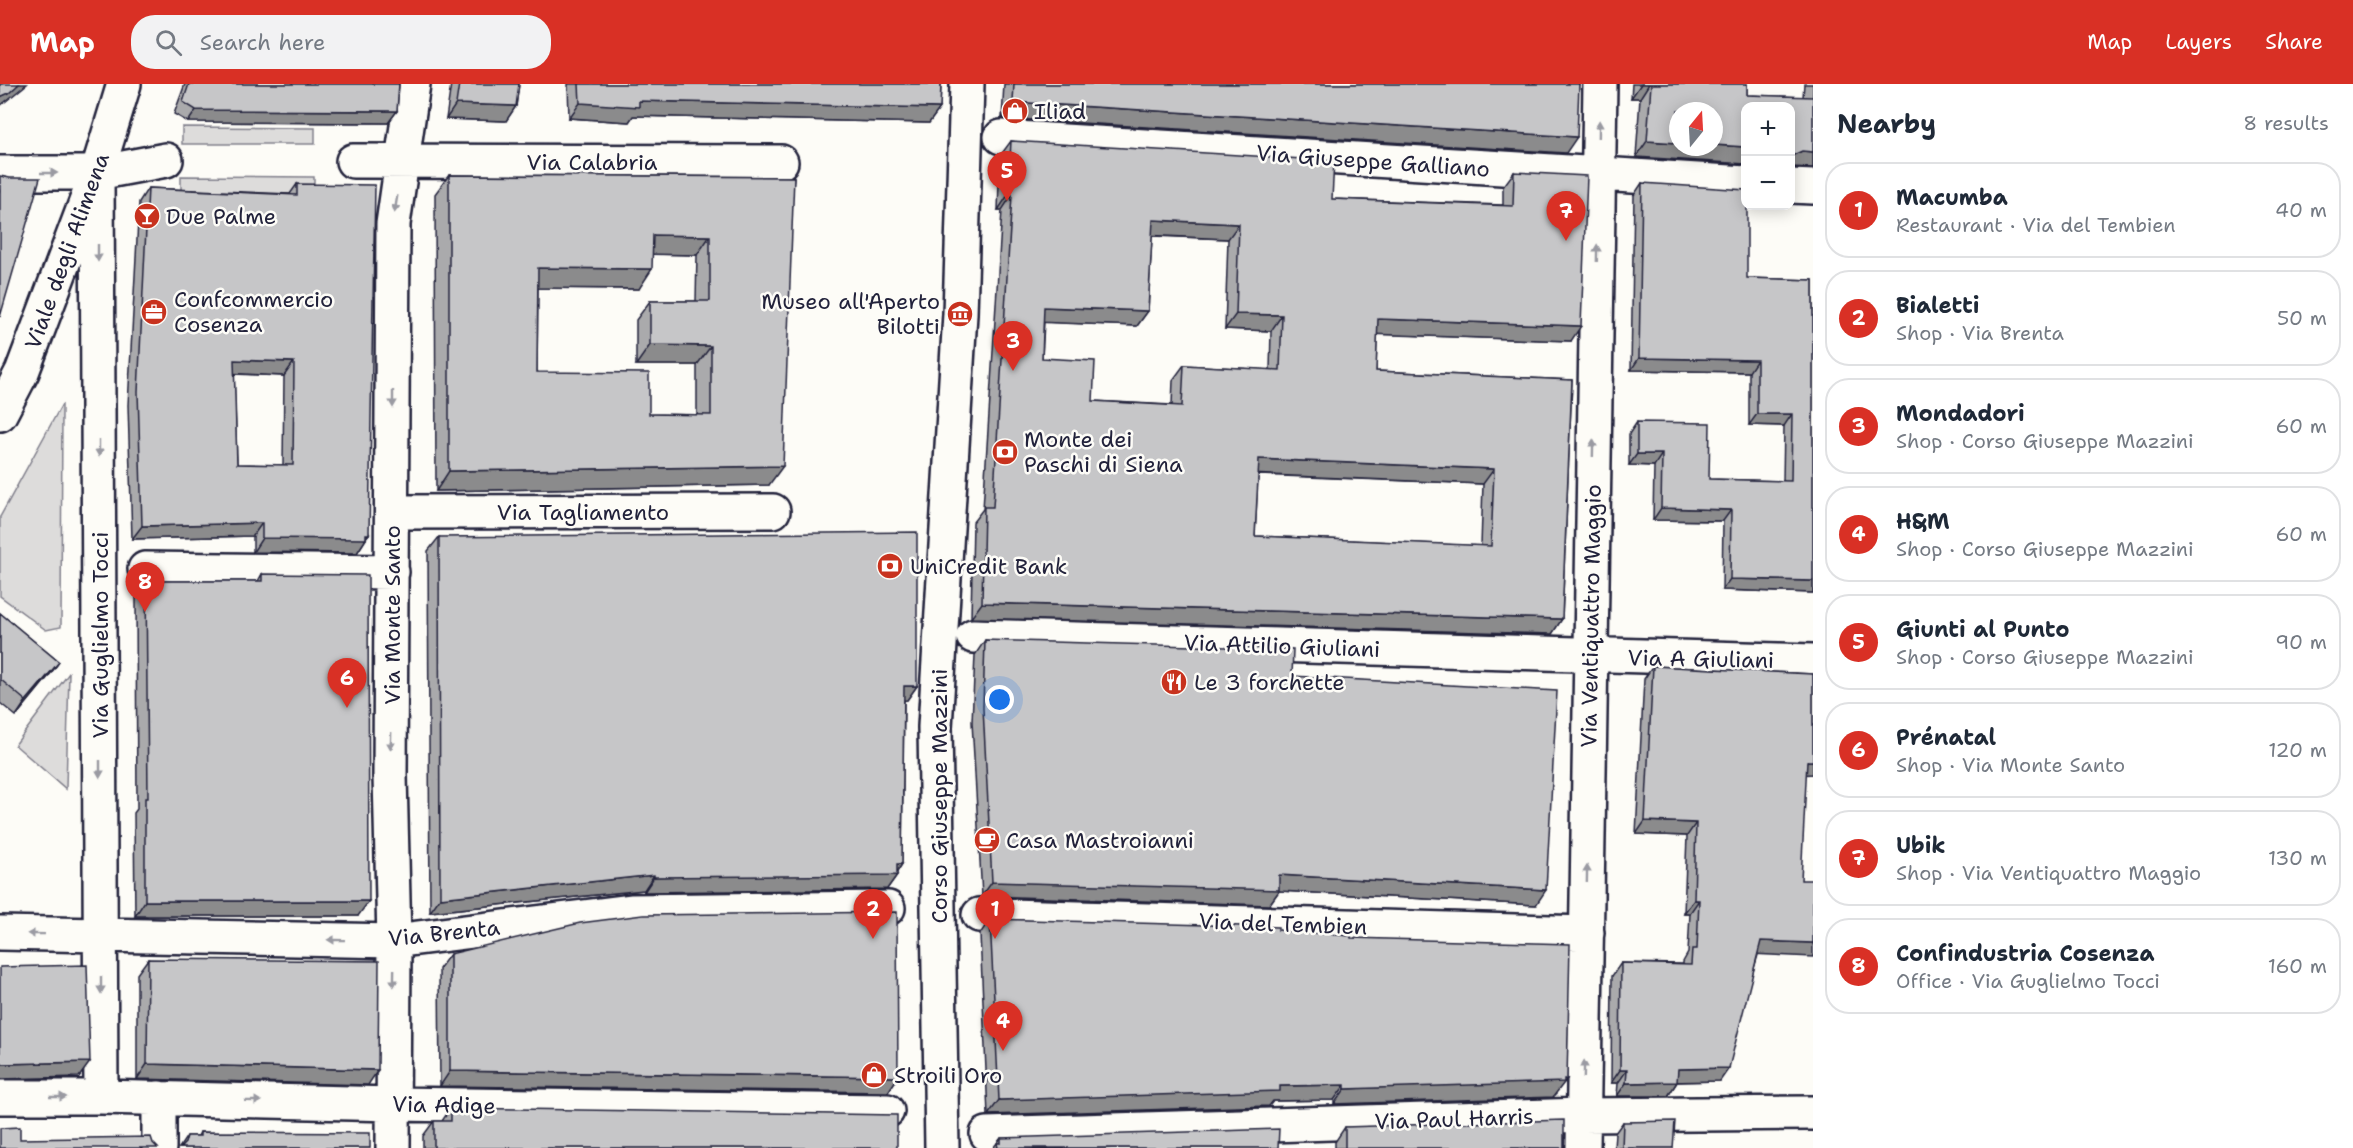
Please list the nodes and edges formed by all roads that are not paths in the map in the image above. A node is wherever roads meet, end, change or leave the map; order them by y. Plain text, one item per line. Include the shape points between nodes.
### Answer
1 (124, 84) edge
2 (413, 84) edge
3 (967, 84) edge
4 (1600, 84) edge
5 (1001, 137) dead end
6 (166, 160) dead end
7 (353, 161) dead end
8 (403, 161) junction
9 (781, 162) dead end
10 (0, 173) edge
11 (97, 173) junction
12 (1598, 175) junction
13 (1741, 183) edge
14 (1795, 186) edge
15 (1813, 187) edge
16 (0, 414) edge
17 (773, 511) dead end
18 (392, 512) junction
19 (145, 569) dead end
20 (392, 572) junction
21 (973, 636) dead end
22 (1590, 656) junction
23 (1813, 661) edge
24 (888, 908) dead end
25 (979, 915) dead end
26 (0, 933) edge
27 (1587, 933) junction
28 (101, 935) junction
29 (394, 941) junction
30 (101, 1096) junction
31 (0, 1097) edge
32 (159, 1098) junction
33 (393, 1104) junction
34 (887, 1111) dead end
35 (1813, 1113) edge
36 (1583, 1115) junction
37 (987, 1134) dead end
38 (159, 1148) edge
39 (393, 1148) edge
40 (942, 1148) edge
41 (1583, 1148) edge

1 - 11 street, Viale degli Alimena
2 - 8 street, Via Monte Santo
3 - 40 street, Corso Giuseppe Mazzini via 960,314 935,727
12 -> 4 street, Via Ventiquattro Maggio
5 - 12 street, Via Giuseppe Galliano
6 - 11 street
7 - 8 street, Via Calabria
8 - 9 street, Via Calabria
8 -> 18 street, Via Monte Santo via 393,224
10 -> 11 street
11 - 16 street, Viale degli Alimena via 22,372
11 -> 28 street, Via Guglielmo Tocci
12 - 13 street, Via Giuseppe Galliano
22 -> 12 street, Via Ventiquattro Maggio
14 - 15 street
17 - 18 street, Via Tagliamento
18 - 20 street, Via Monte Santo
19 - 20 street
20 -> 29 street, Via Monte Santo via 390,776
21 - 22 street, Via Attilio Giuliani
22 - 23 street, Via A Giuliani
27 -> 22 street, Via Ventiquattro Maggio
24 - 29 street, Via Brenta via 631,910
25 - 27 street, Via del Tembien
28 -> 26 street, Via Brenta
36 -> 27 street, Via Ventiquattro Maggio
29 -> 28 street, Via Brenta
28 -> 30 street, Via Guglielmo Tocci
29 -> 33 street, Via Monte Santo
31 -> 30 street, Via Adige
30 - 32 street, Via Adige
32 -> 33 street, Via Adige
32 - 38 street
33 - 34 street, Via Adige
33 - 39 street, Via Monte Santo
35 - 36 street, Via Paul Harris
36 - 37 street, Via Paul Harris
36 - 41 street, Via Ventiquattro Maggio

